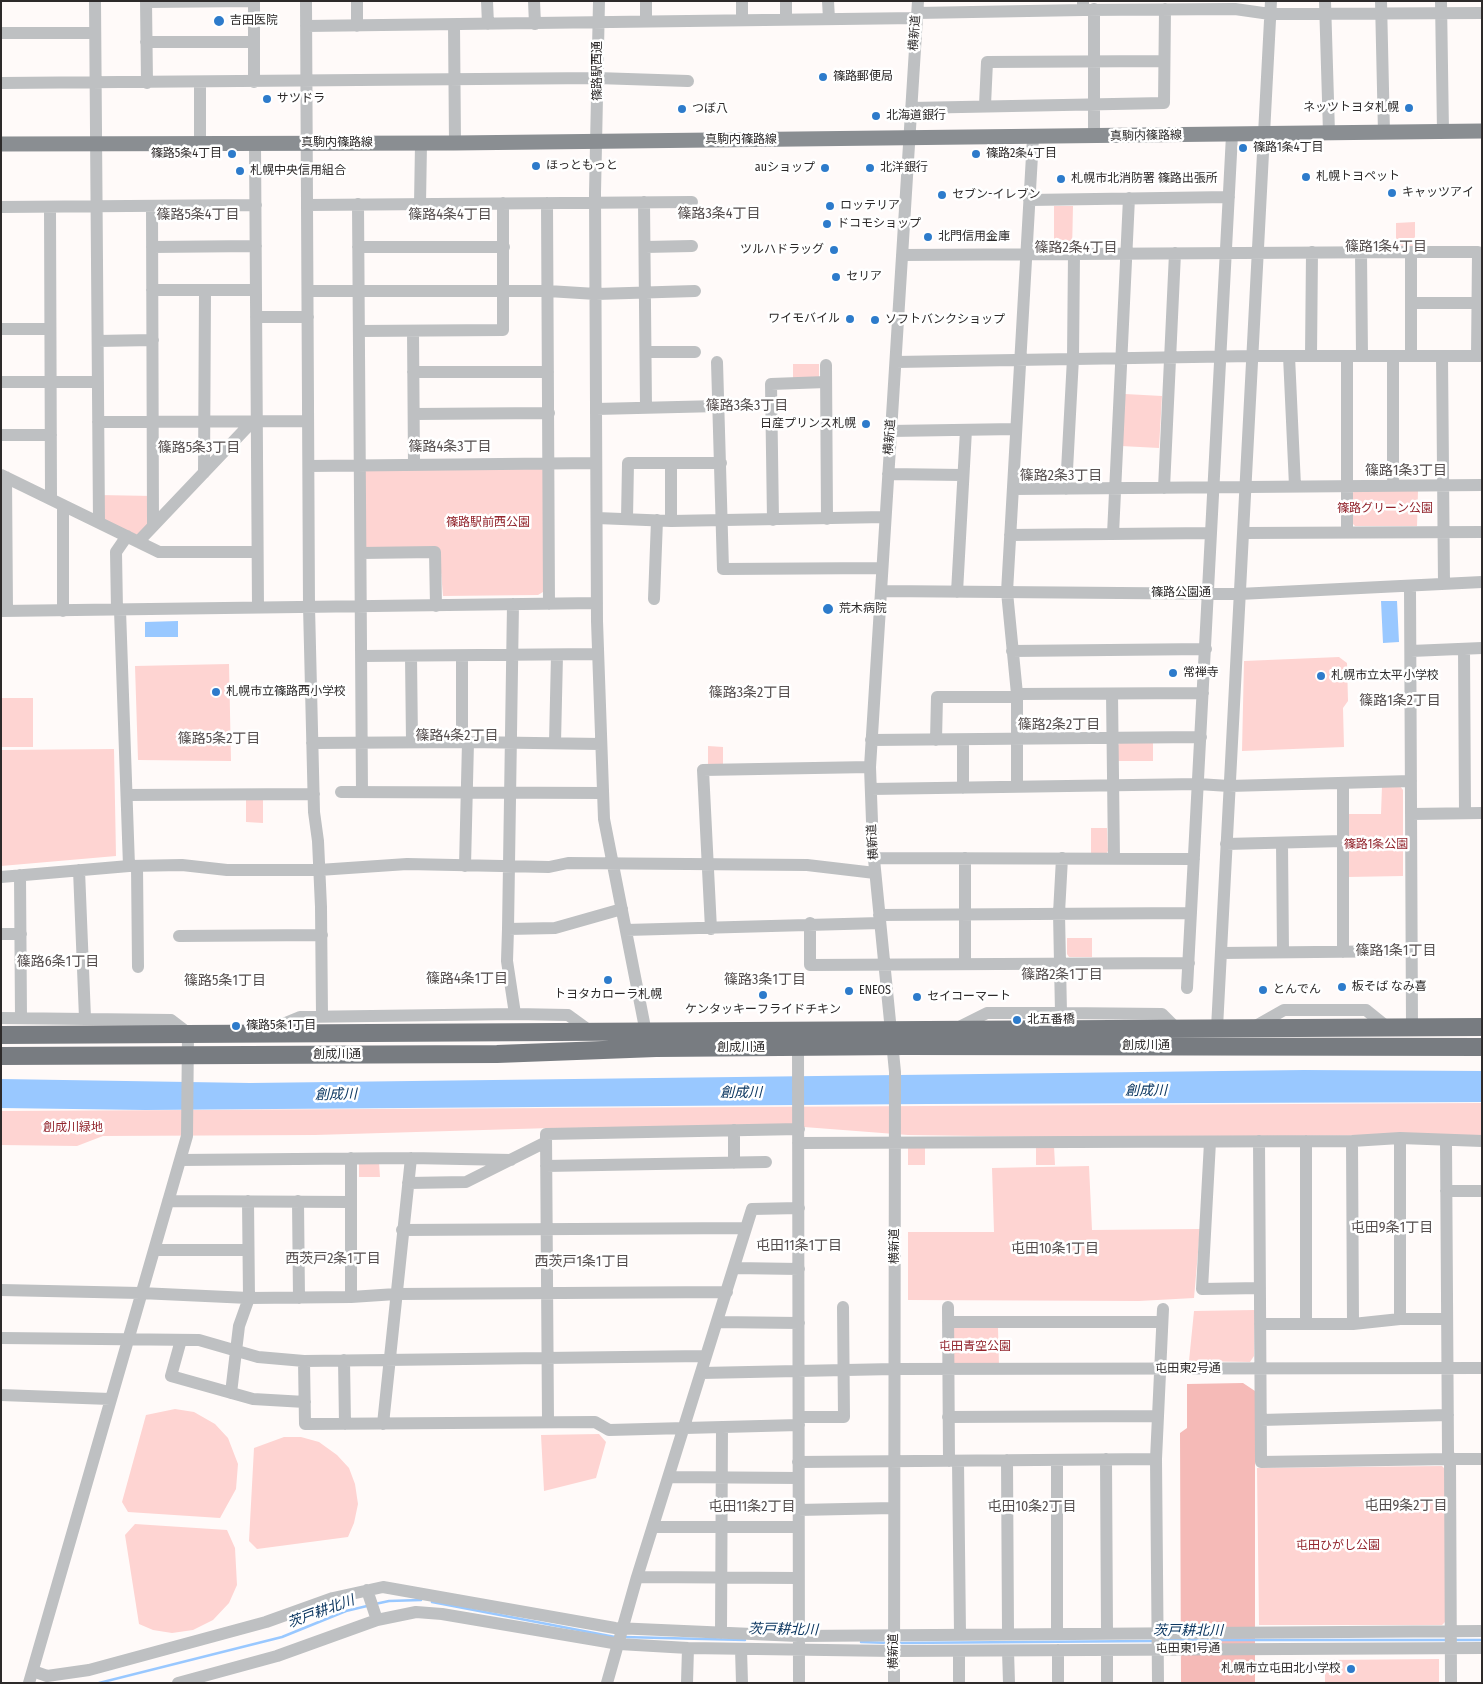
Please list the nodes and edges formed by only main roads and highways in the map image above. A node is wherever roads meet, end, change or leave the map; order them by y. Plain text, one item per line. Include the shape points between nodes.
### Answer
1 (1482, 131) edge
2 (1, 144) edge
3 (1482, 1026) edge
4 (497, 1031) junction
5 (1, 1034) edge
6 (893, 1038) junction
7 (647, 1040) junction
8 (1482, 1047) edge
9 (497, 1054) junction
10 (1, 1056) edge

1 - 2 main road, 真駒内篠路線 via 455,144
3 - 6 highway, 創成川通 via 955,1029
4 - 5 highway, 創成川通
4 - 7 highway, 創成川通 via 590,1031
4 - 9 highway
6 - 7 highway, 創成川通 via 798,1030
6 - 7 highway, 創成川通 via 798,1048
6 - 8 highway, 創成川通
7 - 9 highway, 創成川通
9 - 10 highway, 創成川通 via 188,1062

